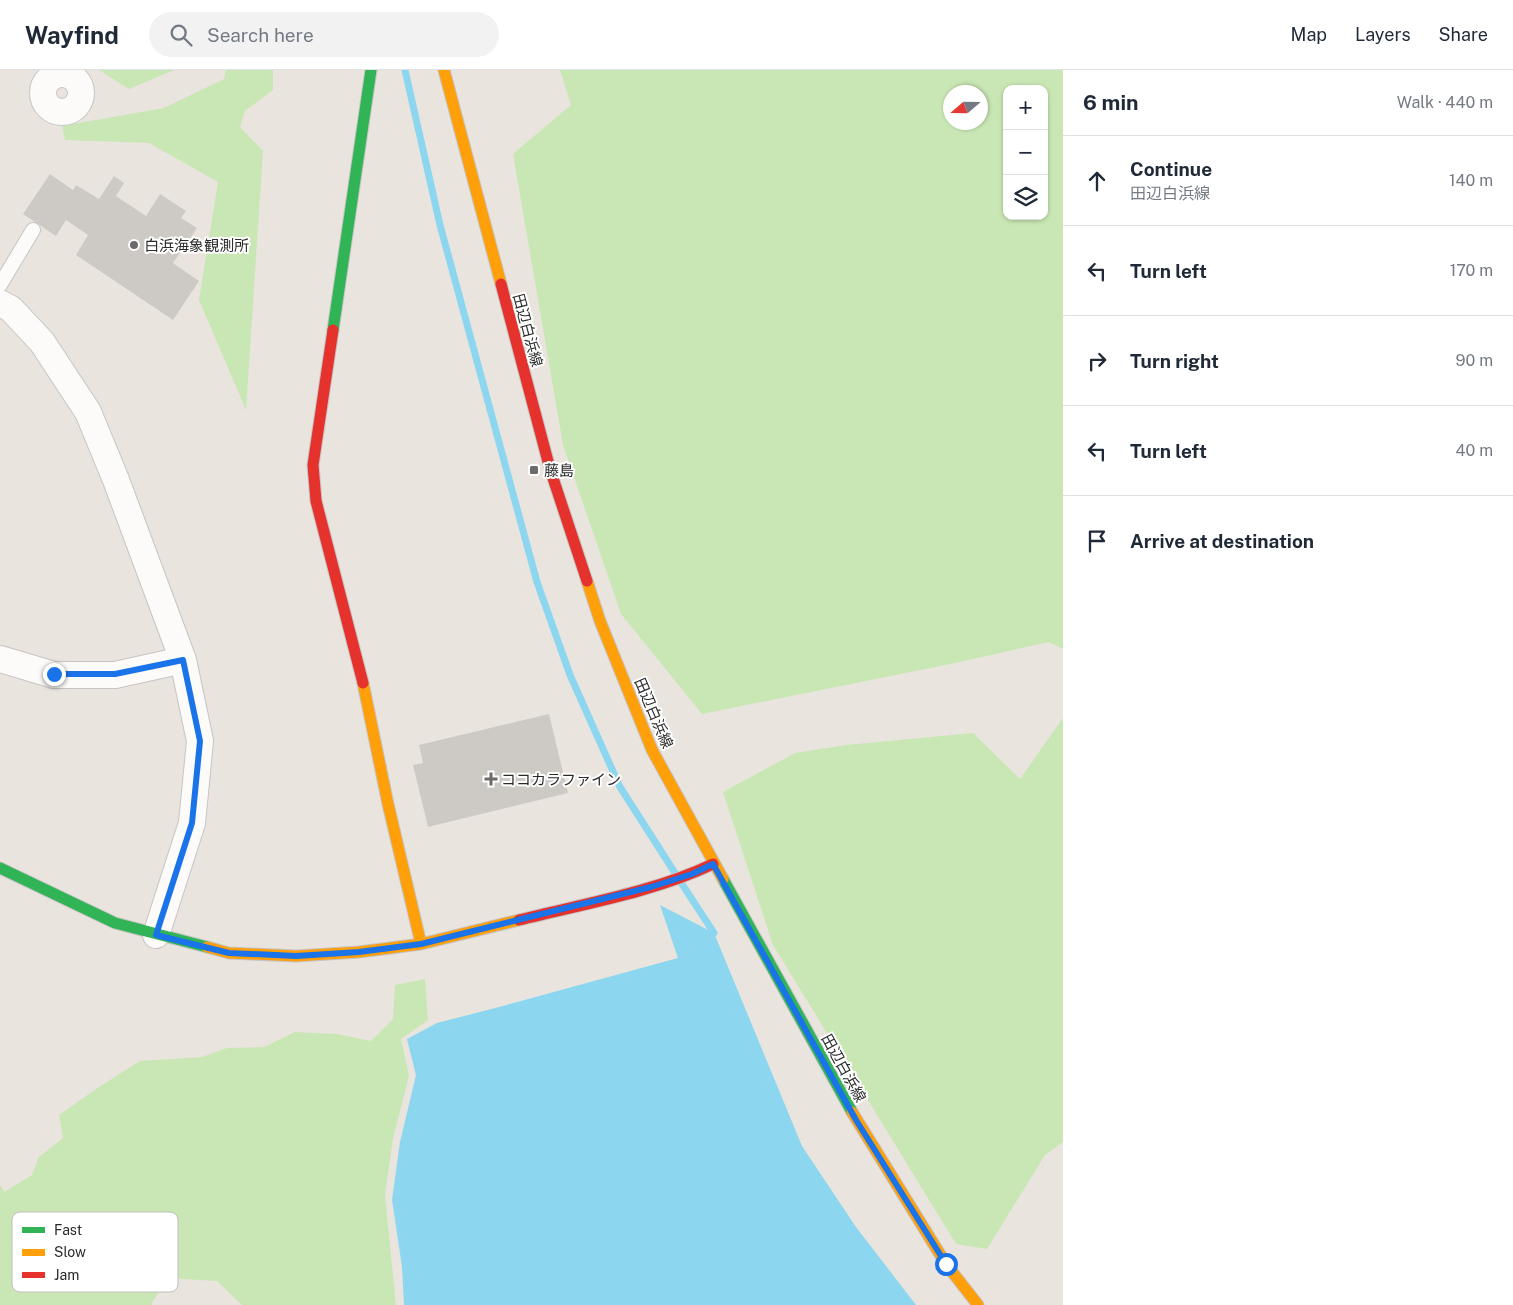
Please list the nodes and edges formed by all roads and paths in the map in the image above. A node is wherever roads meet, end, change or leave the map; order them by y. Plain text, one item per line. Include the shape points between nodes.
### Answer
1 (371, 70) edge
2 (444, 70) edge
3 (33, 230) dead end
4 (0, 285) edge
5 (0, 303) edge
6 (0, 659) edge
7 (183, 660) junction
8 (713, 864) junction
9 (0, 868) edge
10 (156, 935) junction
11 (421, 944) junction
12 (978, 1305) edge

1 - 11 street via 313,465 316,500 368,700 388,804
2 - 8 street, 田辺白浜線 via 550,468 600,621 652,750
3 - 4 lane
5 - 7 street via 11,309 42,342 88,412
6 - 7 street via 54,674 115,674
7 - 10 street via 200,741 192,823
8 - 11 street via 651,887
8 - 12 street, 田辺白浜線 via 856,1120 946,1264
9 - 10 street via 116,923
10 - 11 street via 229,953 296,956

